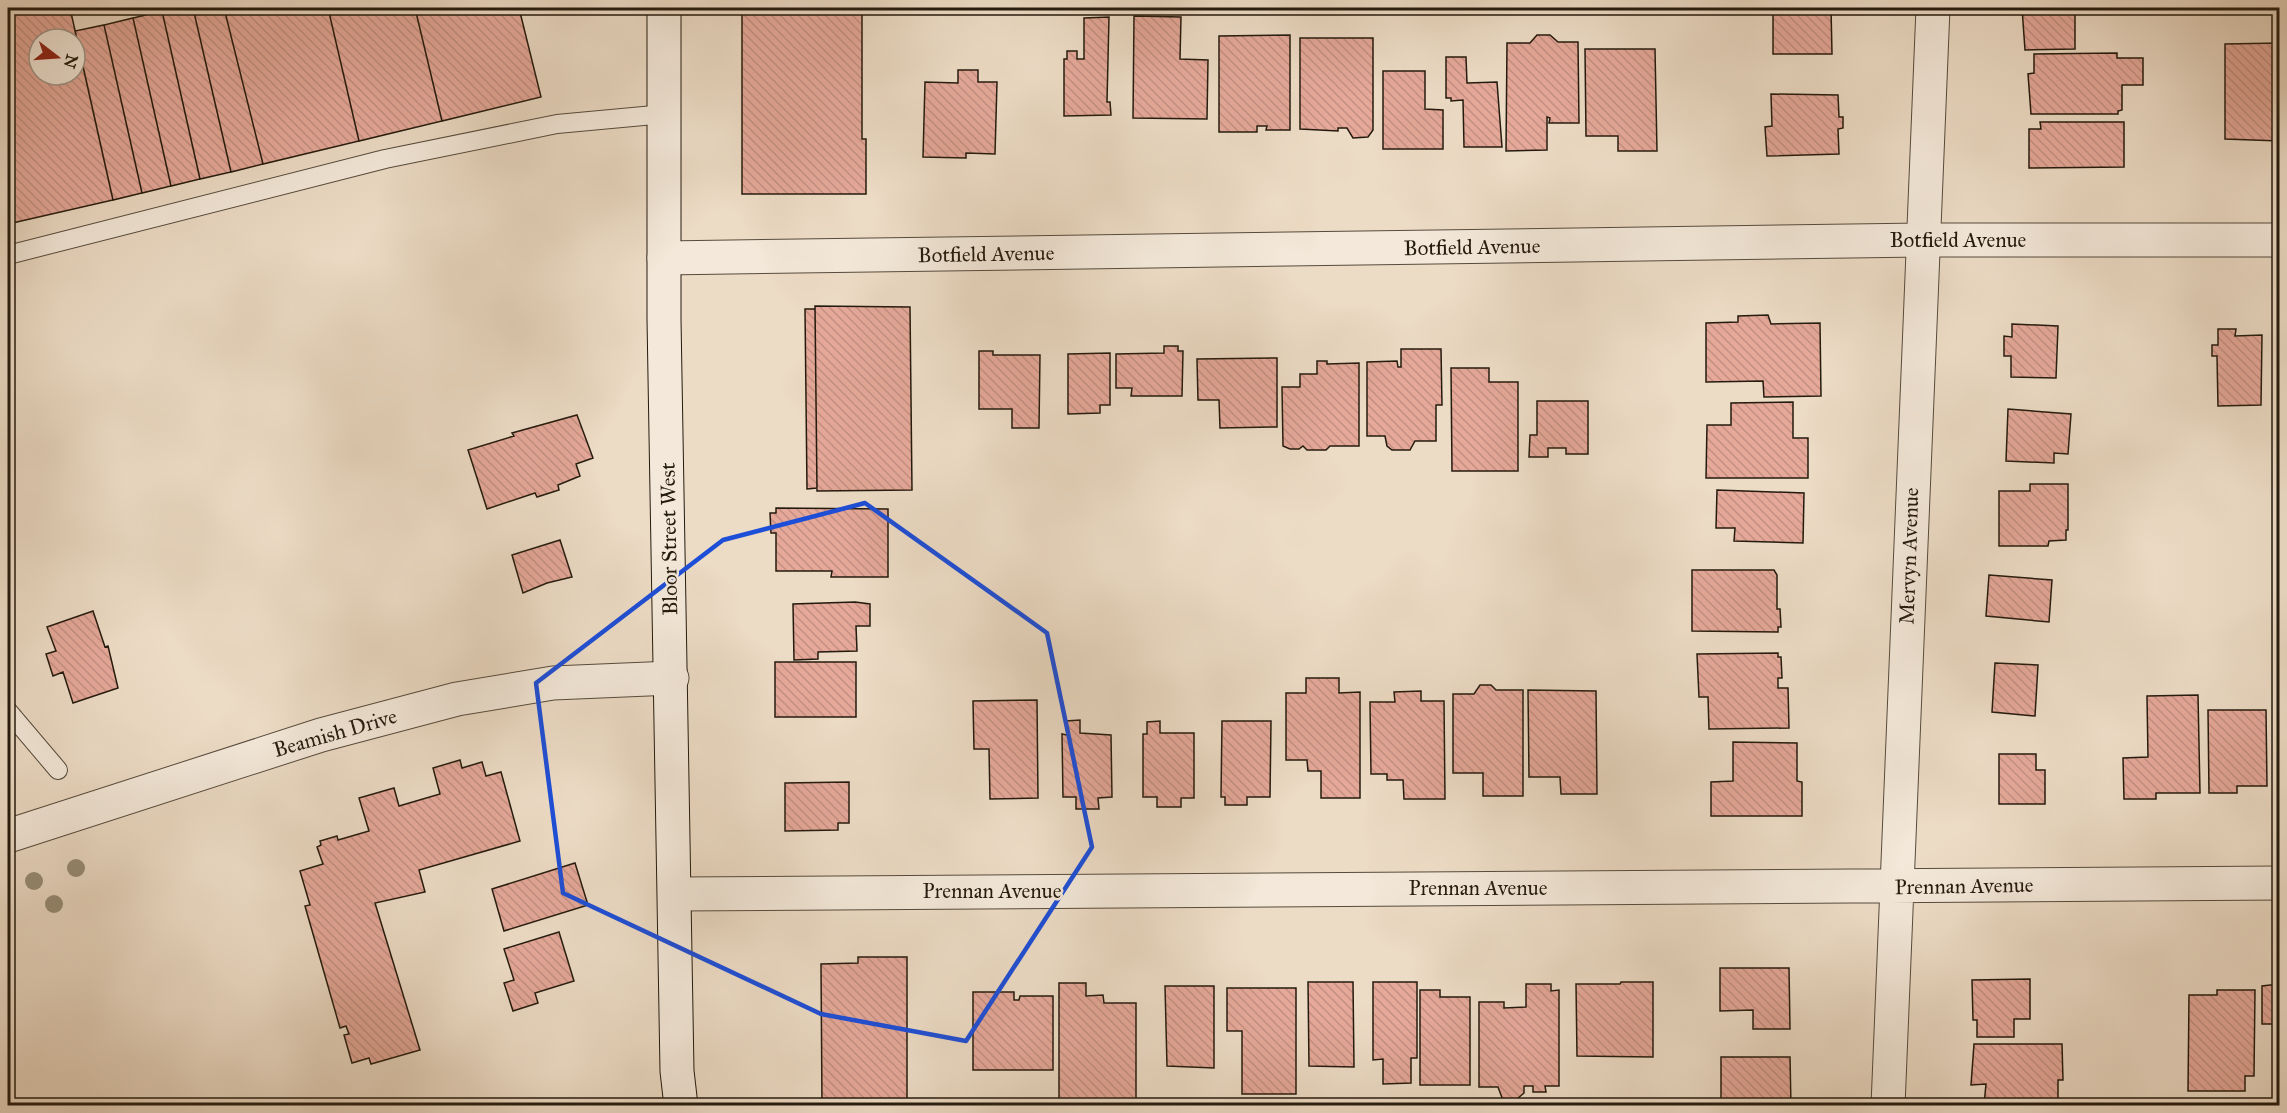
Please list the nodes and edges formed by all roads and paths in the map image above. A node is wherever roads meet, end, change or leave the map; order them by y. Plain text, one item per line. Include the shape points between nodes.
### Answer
1 (664, 8) edge
2 (1933, 8) edge
3 (665, 114) junction
4 (1922, 240) junction
5 (2280, 240) edge
6 (8, 255) edge
7 (664, 258) junction
8 (672, 678) junction
9 (8, 711) edge
10 (58, 770) dead end
11 (8, 836) edge
12 (2280, 883) edge
13 (1896, 886) junction
14 (676, 894) junction
15 (677, 1071) junction
16 (670, 1106) edge
17 (681, 1106) edge
18 (1888, 1106) edge

1 - 3 street, Bloor Street West
2 - 4 street, Mervyn Avenue
3 - 6 lane via 557,124 386,159
3 - 7 street, Bloor Street West
4 - 5 street, Botfield Avenue
4 - 7 street, Botfield Avenue
4 - 13 street, Mervyn Avenue
7 - 8 street, Bloor Street West
8 - 11 street, Beamish Drive via 553,683 457,699 321,735
8 - 14 street, Bloor Street West
9 - 10 lane
12 - 13 street, Prennan Avenue
13 - 14 street, Prennan Avenue
13 - 18 street, Mervyn Avenue
14 - 15 street, Bloor Street West
15 - 16 street, Bloor Street West
15 - 17 street, Bloor Street West

